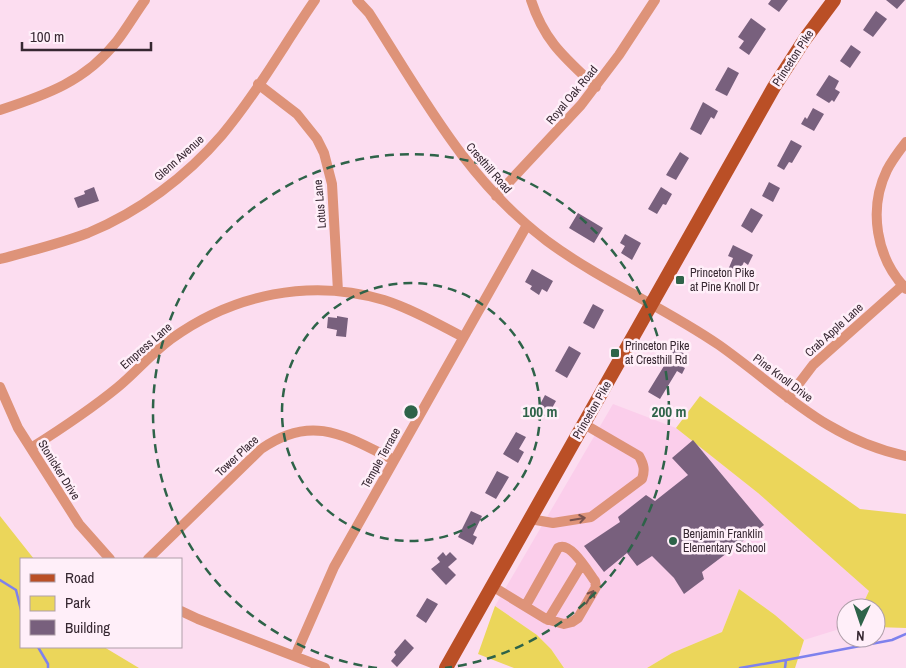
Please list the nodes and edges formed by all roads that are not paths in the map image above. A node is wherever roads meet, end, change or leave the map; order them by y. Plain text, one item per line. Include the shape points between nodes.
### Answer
1 (145, 0) edge
2 (315, 0) edge
3 (357, 0) edge
4 (531, 0) edge
5 (655, 0) edge
6 (834, 0) edge
7 (258, 84) junction
8 (596, 86) junction
9 (0, 110) edge
10 (906, 142) edge
11 (496, 196) junction
12 (527, 225) junction
13 (0, 259) edge
14 (904, 287) edge
15 (338, 291) junction
16 (652, 304) junction
17 (463, 337) junction
18 (0, 386) edge
19 (788, 398) junction
20 (584, 424) junction
21 (30, 448) junction
22 (906, 456) edge
23 (394, 460) junction
24 (530, 519) junction
25 (109, 558) edge
26 (149, 558) edge
27 (582, 564) junction
28 (492, 586) junction
29 (526, 606) junction
30 (182, 611) edge
31 (548, 620) junction
32 (295, 656) junction
33 (325, 668) edge
34 (446, 668) edge

1 - 9 street via 116,41 89,69 39,98
2 - 7 street, Glenn Avenue
3 - 11 street, Cresthill Road via 369,13 448,137
4 - 8 street via 536,17 551,43
5 - 8 street, Royal Oak Road
6 - 16 main road, Princeton Pike via 774,87
7 - 13 street, Glenn Avenue via 221,136 158,194 89,232 52,246
7 - 15 street, Lotus Lane via 297,114 324,153 332,184
8 - 11 street, Royal Oak Road via 556,134
10 - 14 street via 884,178 876,215 886,259
11 - 12 street, Cresthill Road
12 - 16 street, Cresthill Road via 574,259
12 - 17 street, Temple Terrace
14 - 19 street, Crab Apple Lane via 813,365
15 - 17 street, Empress Lane via 385,300
15 - 21 street, Empress Lane via 302,290 270,294 204,318 170,340 81,417
16 - 19 street, Pine Knoll Drive via 719,345
16 - 20 main road, Princeton Pike
17 - 23 street, Temple Terrace
18 - 21 street, Stonicker Drive
19 - 22 street, Pine Knoll Drive via 850,437
20 - 24 main road, Princeton Pike
24 -> 20 street via 553,523 591,517 642,479 644,464 639,456
21 - 25 street, Stonicker Drive via 78,524
23 - 26 street, Tower Place via 333,432 306,430 284,436 262,449
23 - 32 street, Temple Terrace via 334,567
24 - 28 main road, Princeton Pike
27 - 29 street via 570,550 560,546
27 - 31 street
31 -> 27 street via 564,624 578,618 596,587
28 - 29 street
28 - 34 main road, Princeton Pike
29 - 31 street
30 - 32 street
32 - 33 street

